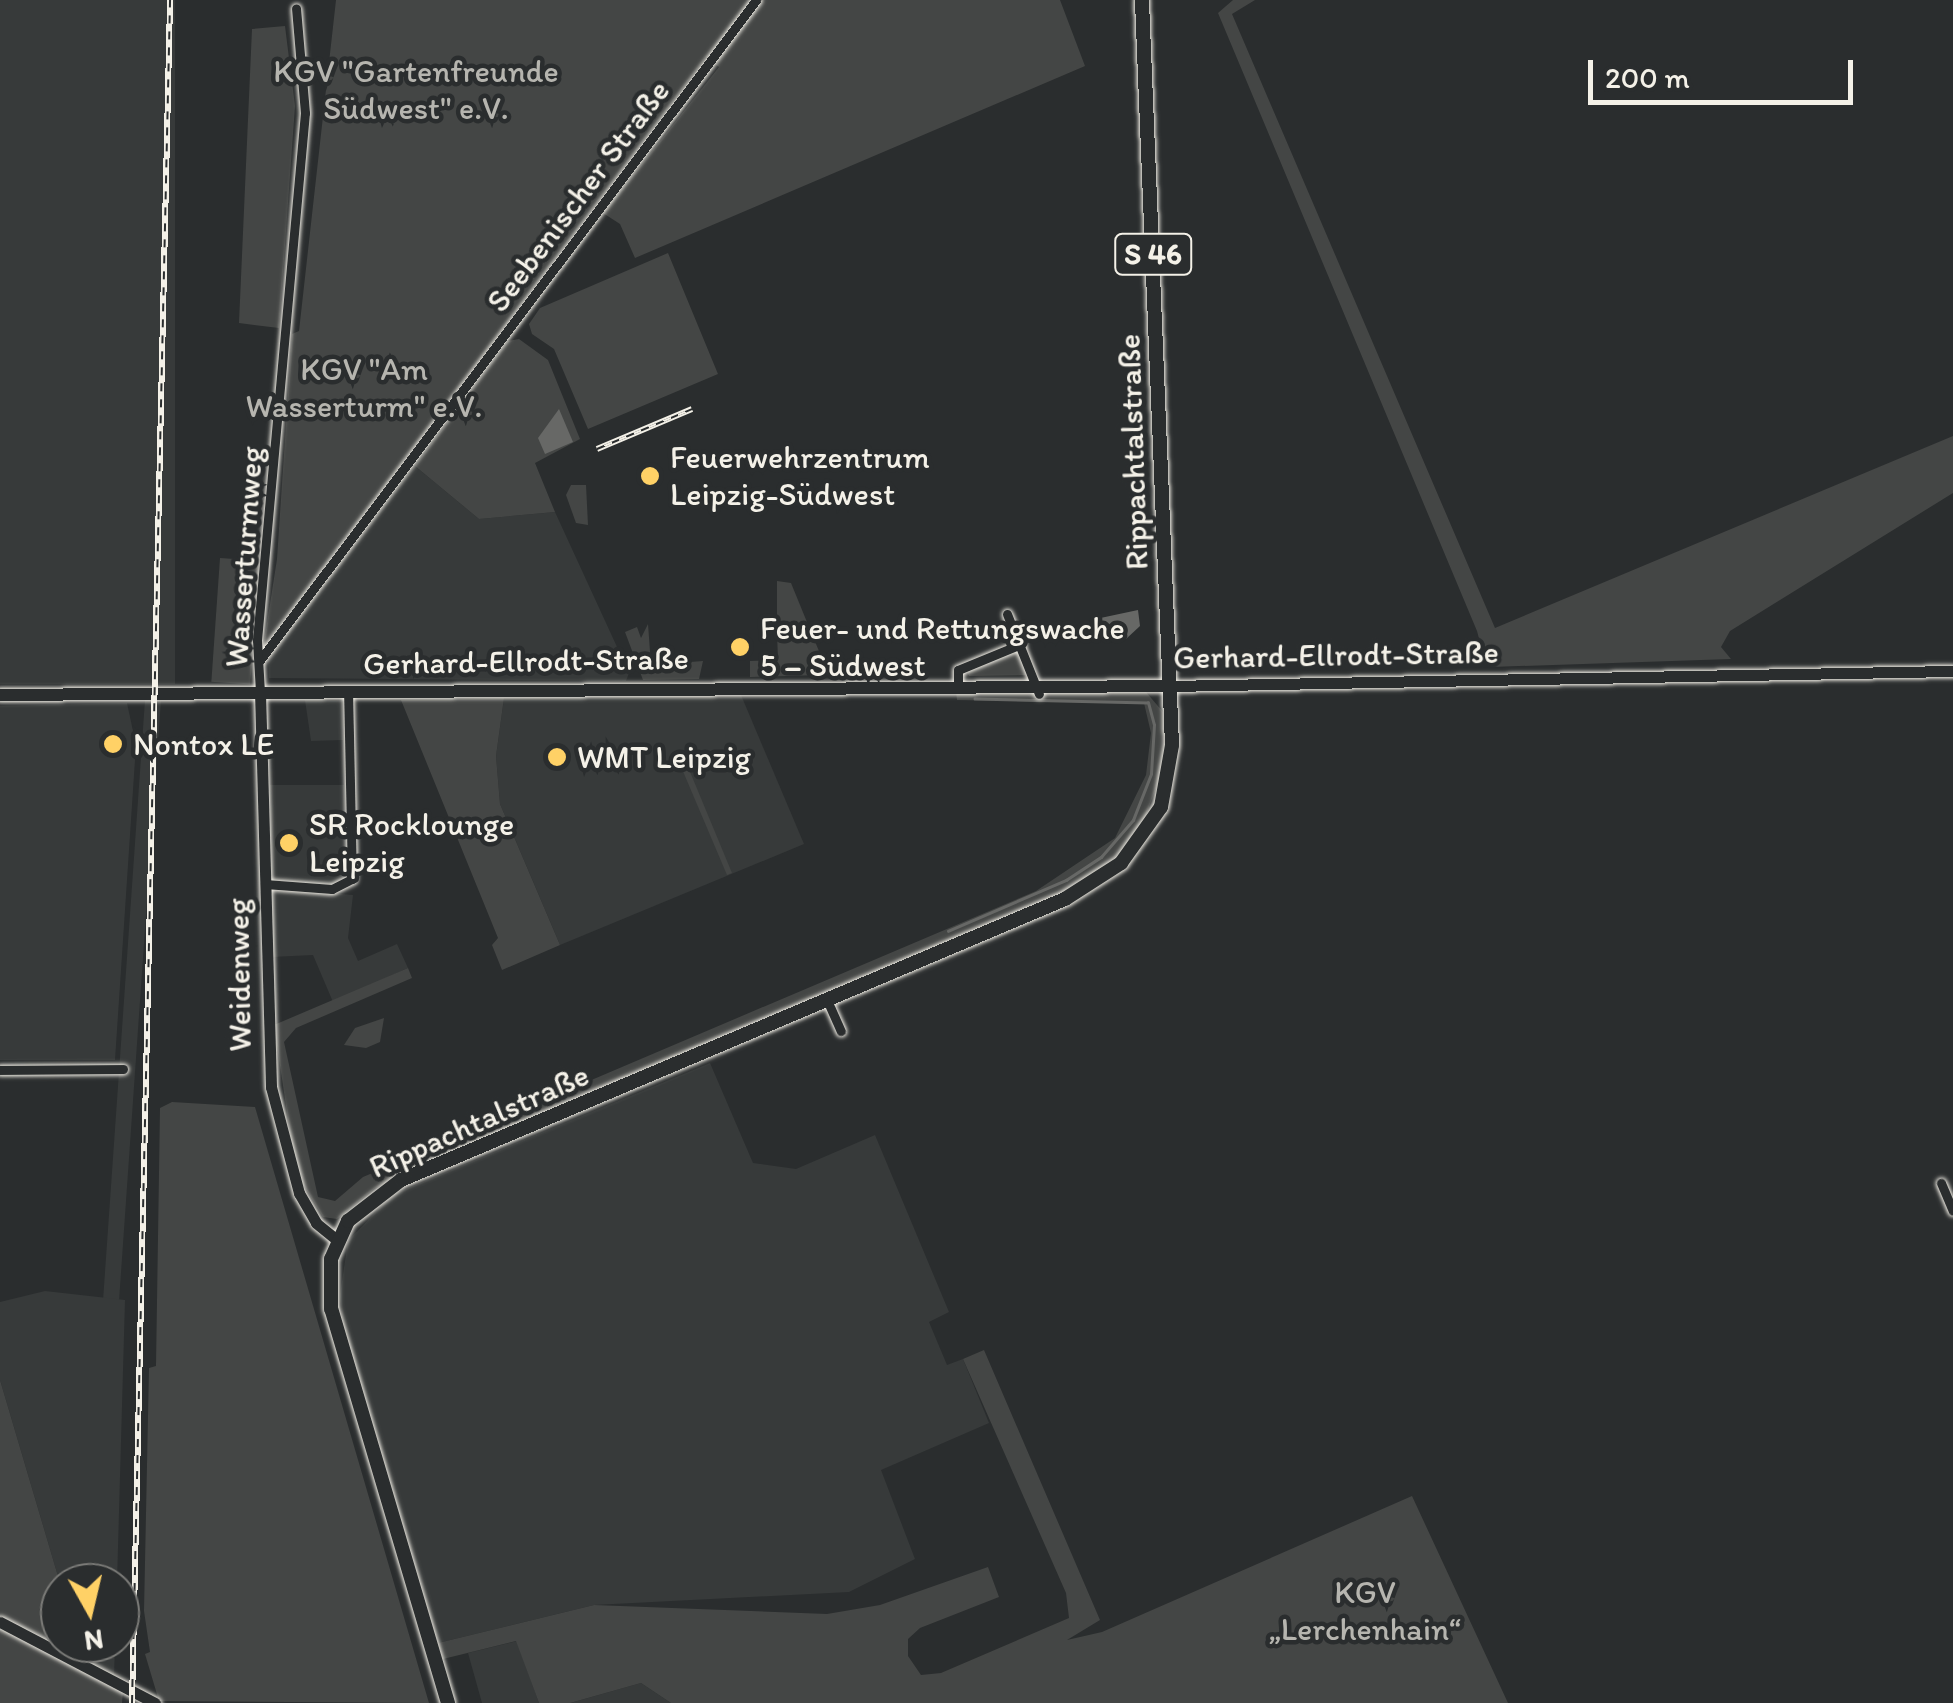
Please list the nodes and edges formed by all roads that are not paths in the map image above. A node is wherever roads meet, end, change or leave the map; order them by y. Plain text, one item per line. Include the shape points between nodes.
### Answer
1 (756, 0) edge
2 (1142, 0) edge
3 (296, 8) dead end
4 (1008, 614) dead end
5 (1021, 644) junction
6 (260, 660) junction
7 (1953, 671) edge
8 (958, 686) junction
9 (1170, 686) junction
10 (348, 690) junction
11 (1038, 690) junction
12 (260, 692) junction
13 (0, 695) edge
14 (265, 884) junction
15 (827, 1000) junction
16 (841, 1031) dead end
17 (122, 1069) dead end
18 (0, 1070) edge
19 (1941, 1183) dead end
20 (1953, 1211) edge
21 (337, 1240) junction
22 (0, 1622) edge
23 (154, 1703) edge
24 (448, 1703) edge

1 - 6 street, Seebenischer Straße
2 - 9 main road, Rippachtalstraße / S 46
3 - 6 street, Wasserturmweg via 305,113
4 - 5 street
5 - 8 street via 958,670
5 - 11 street
6 - 12 street, Wasserturmweg
7 - 9 street, Gerhard-Ellrodt-Straße
8 - 10 main road, Gerhard-Ellrodt-Straße
8 - 11 main road, Gerhard-Ellrodt-Straße
9 - 11 main road, Gerhard-Ellrodt-Straße
9 - 15 main road, Rippachtalstraße via 1172,745 1161,807 1121,863 1065,898
10 - 12 main road, Gerhard-Ellrodt-Straße
10 - 14 street via 352,879 332,888
12 - 13 main road, Gerhard-Ellrodt-Straße
12 - 14 street, Weidenweg
14 - 21 street, Weidenweg via 271,1087 299,1192 316,1223
15 - 16 street
15 - 21 main road, Rippachtalstraße via 401,1180 362,1206
17 - 18 street
19 - 20 street
21 - 24 main road via 328,1272 331,1309
22 - 23 street

